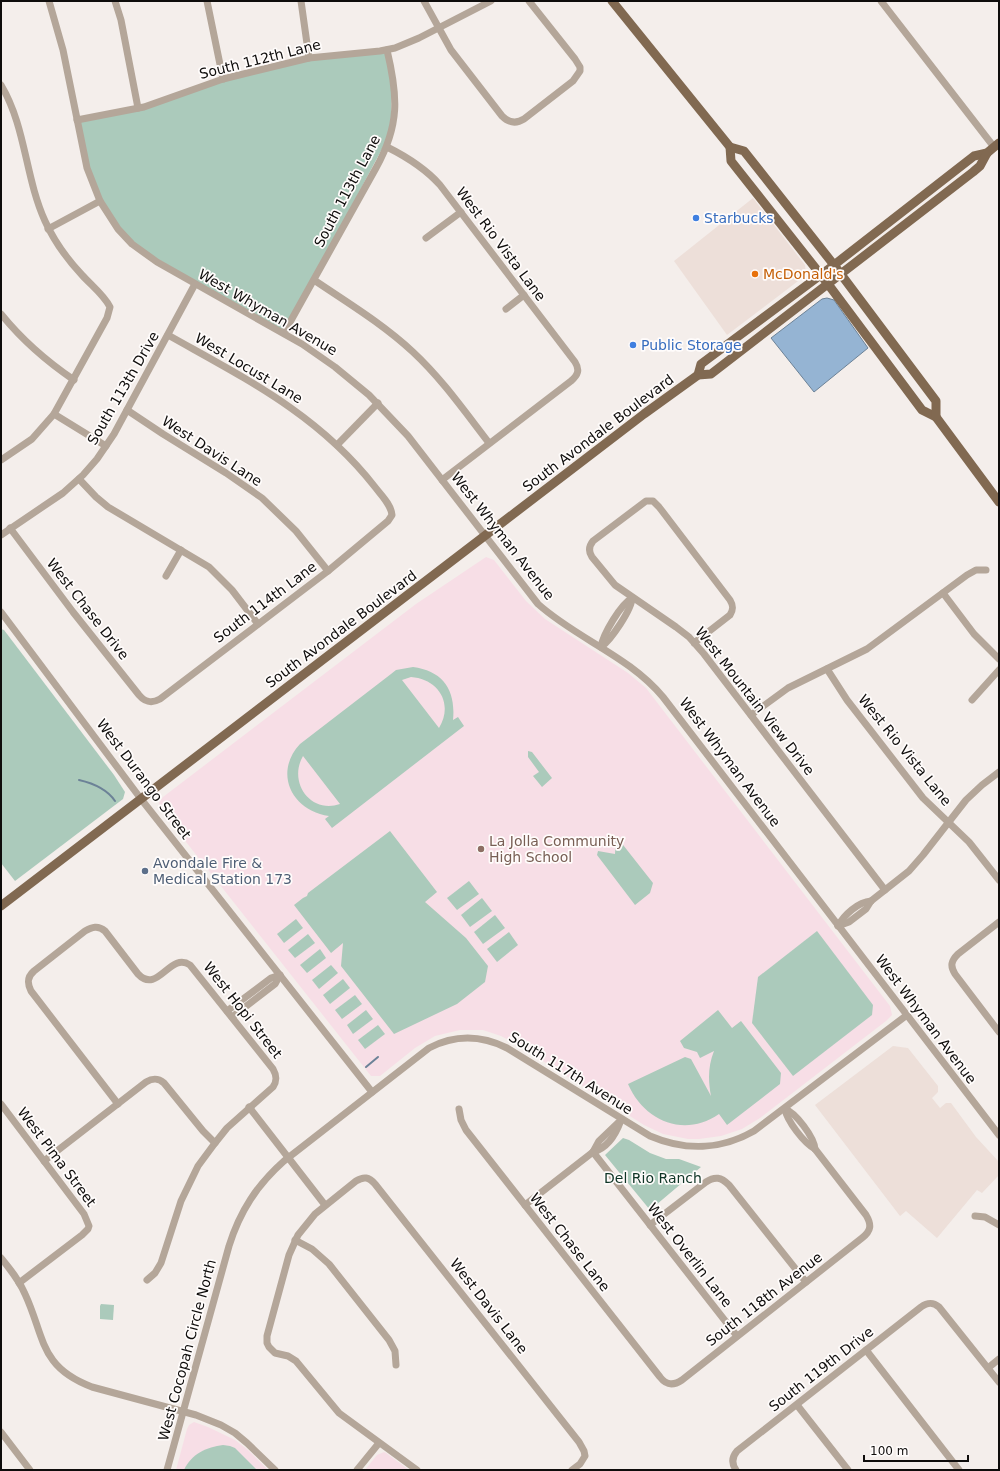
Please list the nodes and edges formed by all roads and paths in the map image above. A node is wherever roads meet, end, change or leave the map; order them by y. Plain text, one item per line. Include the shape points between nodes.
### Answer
1 (50, 1) edge
2 (115, 1) edge
3 (207, 1) edge
4 (300, 1) edge
5 (424, 1) edge
6 (491, 1) edge
7 (529, 1) edge
8 (612, 1) edge
9 (881, 1) edge
10 (438, 28) junction
11 (387, 50) junction
12 (309, 58) junction
13 (223, 79) junction
14 (1, 85) edge
15 (138, 108) junction
16 (78, 120) junction
17 (387, 146) junction
18 (730, 147) junction
19 (993, 147) edge
20 (100, 201) junction
21 (461, 212) junction
22 (48, 228) junction
23 (426, 238) dead end
24 (834, 265) junction
25 (841, 274) junction
26 (821, 275) junction
27 (314, 280) junction
28 (195, 284) junction
29 (828, 284) junction
30 (524, 295) junction
31 (506, 309) dead end
32 (1, 314) edge
33 (8, 322) junction
34 (1, 328) edge
35 (284, 333) junction
36 (168, 335) junction
37 (698, 375) junction
38 (74, 380) junction
39 (378, 403) junction
40 (127, 410) junction
41 (54, 414) junction
42 (936, 417) junction
43 (489, 443) junction
44 (337, 445) junction
45 (106, 446) junction
46 (1, 460) edge
47 (79, 479) junction
48 (442, 480) junction
49 (999, 502) edge
50 (392, 515) joint
51 (10, 528) junction
52 (1, 535) edge
53 (486, 536) junction
54 (181, 550) junction
55 (986, 570) dead end
56 (328, 571) junction
57 (166, 576) dead end
58 (943, 593) junction
59 (632, 598) junction
60 (2, 614) edge
61 (258, 624) junction
62 (694, 643) junction
63 (601, 647) junction
64 (999, 659) edge
65 (827, 669) junction
66 (999, 670) edge
67 (972, 700) dead end
68 (148, 702) joint
69 (751, 715) junction
70 (999, 772) edge
71 (141, 799) junction
72 (948, 823) junction
73 (999, 880) edge
74 (885, 890) junction
75 (1, 906) edge
76 (999, 922) edge
77 (838, 926) junction
78 (280, 975) junction
79 (227, 1011) junction
80 (907, 1015) junction
81 (232, 1017) junction
82 (999, 1032) edge
83 (372, 1092) junction
84 (1, 1104) edge
85 (118, 1104) junction
86 (249, 1107) junction
87 (460, 1109) dead end
88 (784, 1109) junction
89 (621, 1120) junction
90 (999, 1135) edge
91 (215, 1143) junction
92 (593, 1152) junction
93 (289, 1157) junction
94 (44, 1161) junction
95 (326, 1205) junction
96 (525, 1205) junction
97 (976, 1216) dead end
98 (650, 1225) junction
99 (999, 1226) edge
100 (232, 1236) joint
101 (295, 1240) junction
102 (1, 1258) edge
103 (147, 1280) dead end
104 (806, 1282) junction
105 (19, 1283) junction
106 (737, 1336) junction
107 (866, 1350) junction
108 (999, 1359) edge
109 (396, 1364) dead end
110 (988, 1368) junction
111 (999, 1382) edge
112 (670, 1384) joint
113 (797, 1405) junction
114 (183, 1412) junction
115 (1, 1432) edge
116 (379, 1443) junction
117 (30, 1470) edge
118 (167, 1470) edge
119 (275, 1470) edge
120 (357, 1470) edge
121 (417, 1470) edge
122 (572, 1470) edge
123 (736, 1470) edge
124 (848, 1470) edge
125 (959, 1470) edge

1 - 16 street, West Whyman Avenue
2 - 15 street
3 - 13 street
4 - 12 street
5 - 10 street
6 - 10 street, South 112th Lane
7 - 10 street via 575,59 580,71 573,81 516,123 505,119 455,56
8 - 18 main road
9 - 19 street
10 - 11 street, South 112th Lane via 412,42
11 - 12 street, South 112th Lane
11 - 17 street, South 113th Lane via 396,106
12 - 13 street, South 112th Lane
13 - 15 street, South 112th Lane
14 - 22 street via 15,115 33,191
15 - 16 street, South 112th Lane
16 - 20 street, West Whyman Avenue via 88,168
17 - 21 street, West Rio Vista Lane via 430,174
17 - 27 street, South 113th Lane
18 - 24 main road via 744,151
18 - 26 main road via 731,161
19 - 24 main road, South Avondale Boulevard via 974,156
19 - 25 main road, South Avondale Boulevard via 973,172
20 - 22 street
20 - 28 street, West Whyman Avenue via 112,221 132,244
21 - 23 street
21 - 30 street, West Rio Vista Lane
22 - 38 street via 68,259 104,297 110,307 107,318
24 - 25 main road
24 - 26 main road, South Avondale Boulevard
25 - 29 main road, South Avondale Boulevard
25 - 42 main road via 936,401
26 - 29 main road
26 - 37 main road, South Avondale Boulevard via 701,364
27 - 35 street, South 113th Lane
27 - 43 street via 379,323 413,351 442,382
28 - 35 street, West Whyman Avenue
28 - 36 street, South 113th Drive
29 - 37 main road, South Avondale Boulevard via 711,374
29 - 42 main road via 922,410
30 - 31 street
30 - 43 street, West Rio Vista Lane via 575,362 578,372 571,381
32 - 33 street
33 - 34 street
33 - 38 street via 35,350
35 - 39 street, West Whyman Avenue via 335,367
36 - 40 street, South 113th Drive
36 - 44 street, West Locust Lane via 275,396
37 - 53 main road, South Avondale Boulevard
38 - 41 street
39 - 44 street
39 - 48 street, West Whyman Avenue
40 - 45 street, South 113th Drive
40 - 56 street, West Davis Lane via 226,472 257,495 296,532
41 - 45 street
41 - 46 street via 32,439
42 - 49 main road
43 - 48 street
44 - 50 street, West Locust Lane via 368,479 388,505
45 - 47 street, South 113th Drive
47 - 51 street, South 113th Drive via 56,498
47 - 54 street via 108,507
48 - 53 street, West Whyman Avenue
50 - 56 street, South 114th Lane via 386,524
51 - 52 street, South 113th Drive
51 - 68 street, West Chase Drive via 73,612 139,695
53 - 63 street, West Whyman Avenue via 538,604
53 - 71 main road, South Avondale Boulevard
54 - 57 street
54 - 61 street via 221,577
55 - 58 street via 972,572
56 - 61 street, South 114th Lane
58 - 64 street via 979,640
58 - 65 street via 867,649
59 - 62 street, West Mountain View Drive via 669,621
59 - 62 street, West Mountain View Drive via 606,576 590,554 589,546 640,504 649,500 659,507 730,600 733,609 727,617
59 - 63 street via 630,607 609,640
60 - 71 street, West Durango Street
61 - 68 street, South 114th Lane via 160,699
62 - 69 street, West Mountain View Drive
63 - 77 street, West Whyman Avenue via 639,672 656,688
65 - 69 street via 780,693
65 - 72 street, West Rio Vista Lane via 847,700 918,793
66 - 67 street
69 - 74 street, West Mountain View Drive
70 - 72 street via 971,795
71 - 75 main road, South Avondale Boulevard
71 - 78 street, West Durango Street
72 - 73 street, West Rio Vista Lane via 974,847
72 - 74 street via 914,866
74 - 77 street via 871,901 866,909 849,922
76 - 82 street via 958,954 952,963 955,974
77 - 80 street, West Whyman Avenue
78 - 79 street via 271,978
78 - 81 street via 275,984
78 - 83 street, West Durango Street
79 - 81 street, West Hopi Street
79 - 85 street, West Hopi Street via 193,967 184,962 173,965 154,979 147,980 138,974 108,934 98,927 85,931 34,971 28,980 31,991
80 - 88 street, South 117th Avenue
80 - 90 street, West Whyman Avenue
81 - 86 street, West Hopi Street via 273,1069 276,1080 271,1089
83 - 89 street, South 117th Avenue via 429,1048 454,1039 474,1038 488,1040 506,1048
83 - 93 street, South 117th Avenue
84 - 94 street, West Pima Street
85 - 91 street via 146,1082 157,1079 167,1086 203,1132
85 - 94 street
86 - 91 street
86 - 93 street
87 - 96 street, West Chase Lane via 461,1120 466,1130
88 - 89 street, South 117th Avenue via 758,1129 742,1137 724,1144 699,1147 661,1141
88 - 104 street, South 118th Avenue via 791,1112 811,1137 815,1149 866,1215 871,1228 866,1235
89 - 92 street via 599,1141
91 - 103 street via 186,1188 161,1263 156,1273
92 - 96 street
92 - 98 street, West Overlin Lane
93 - 95 street
93 - 100 street, South 117th Avenue via 255,1191
94 - 105 street, West Pima Street via 84,1214 89,1226 85,1233
95 - 101 street via 310,1219
95 - 122 street, West Davis Lane via 362,1178 376,1184 582,1446 585,1456
96 - 112 street, West Chase Lane via 662,1380
97 - 99 street via 985,1217
98 - 104 street via 706,1182 721,1178
98 - 106 street, West Overlin Lane
100 - 114 street, West Cocopah Circle North
101 - 109 street via 318,1254 334,1270 389,1340 395,1351
101 - 116 street via 267,1336 268,1348 296,1361 339,1413
102 - 105 street
104 - 106 street, South 118th Avenue
105 - 114 street via 46,1350 64,1372 92,1387
106 - 112 street, South 118th Avenue via 682,1380
107 - 110 street, South 119th Drive via 921,1307 932,1302 942,1310
107 - 113 street, South 119th Drive
107 - 125 street
108 - 110 street
110 - 111 street
113 - 123 street, South 119th Drive via 737,1451 732,1461
113 - 124 street
114 - 118 street, West Cocopah Circle North
114 - 119 street via 228,1428
115 - 117 street
116 - 120 street
116 - 121 street

